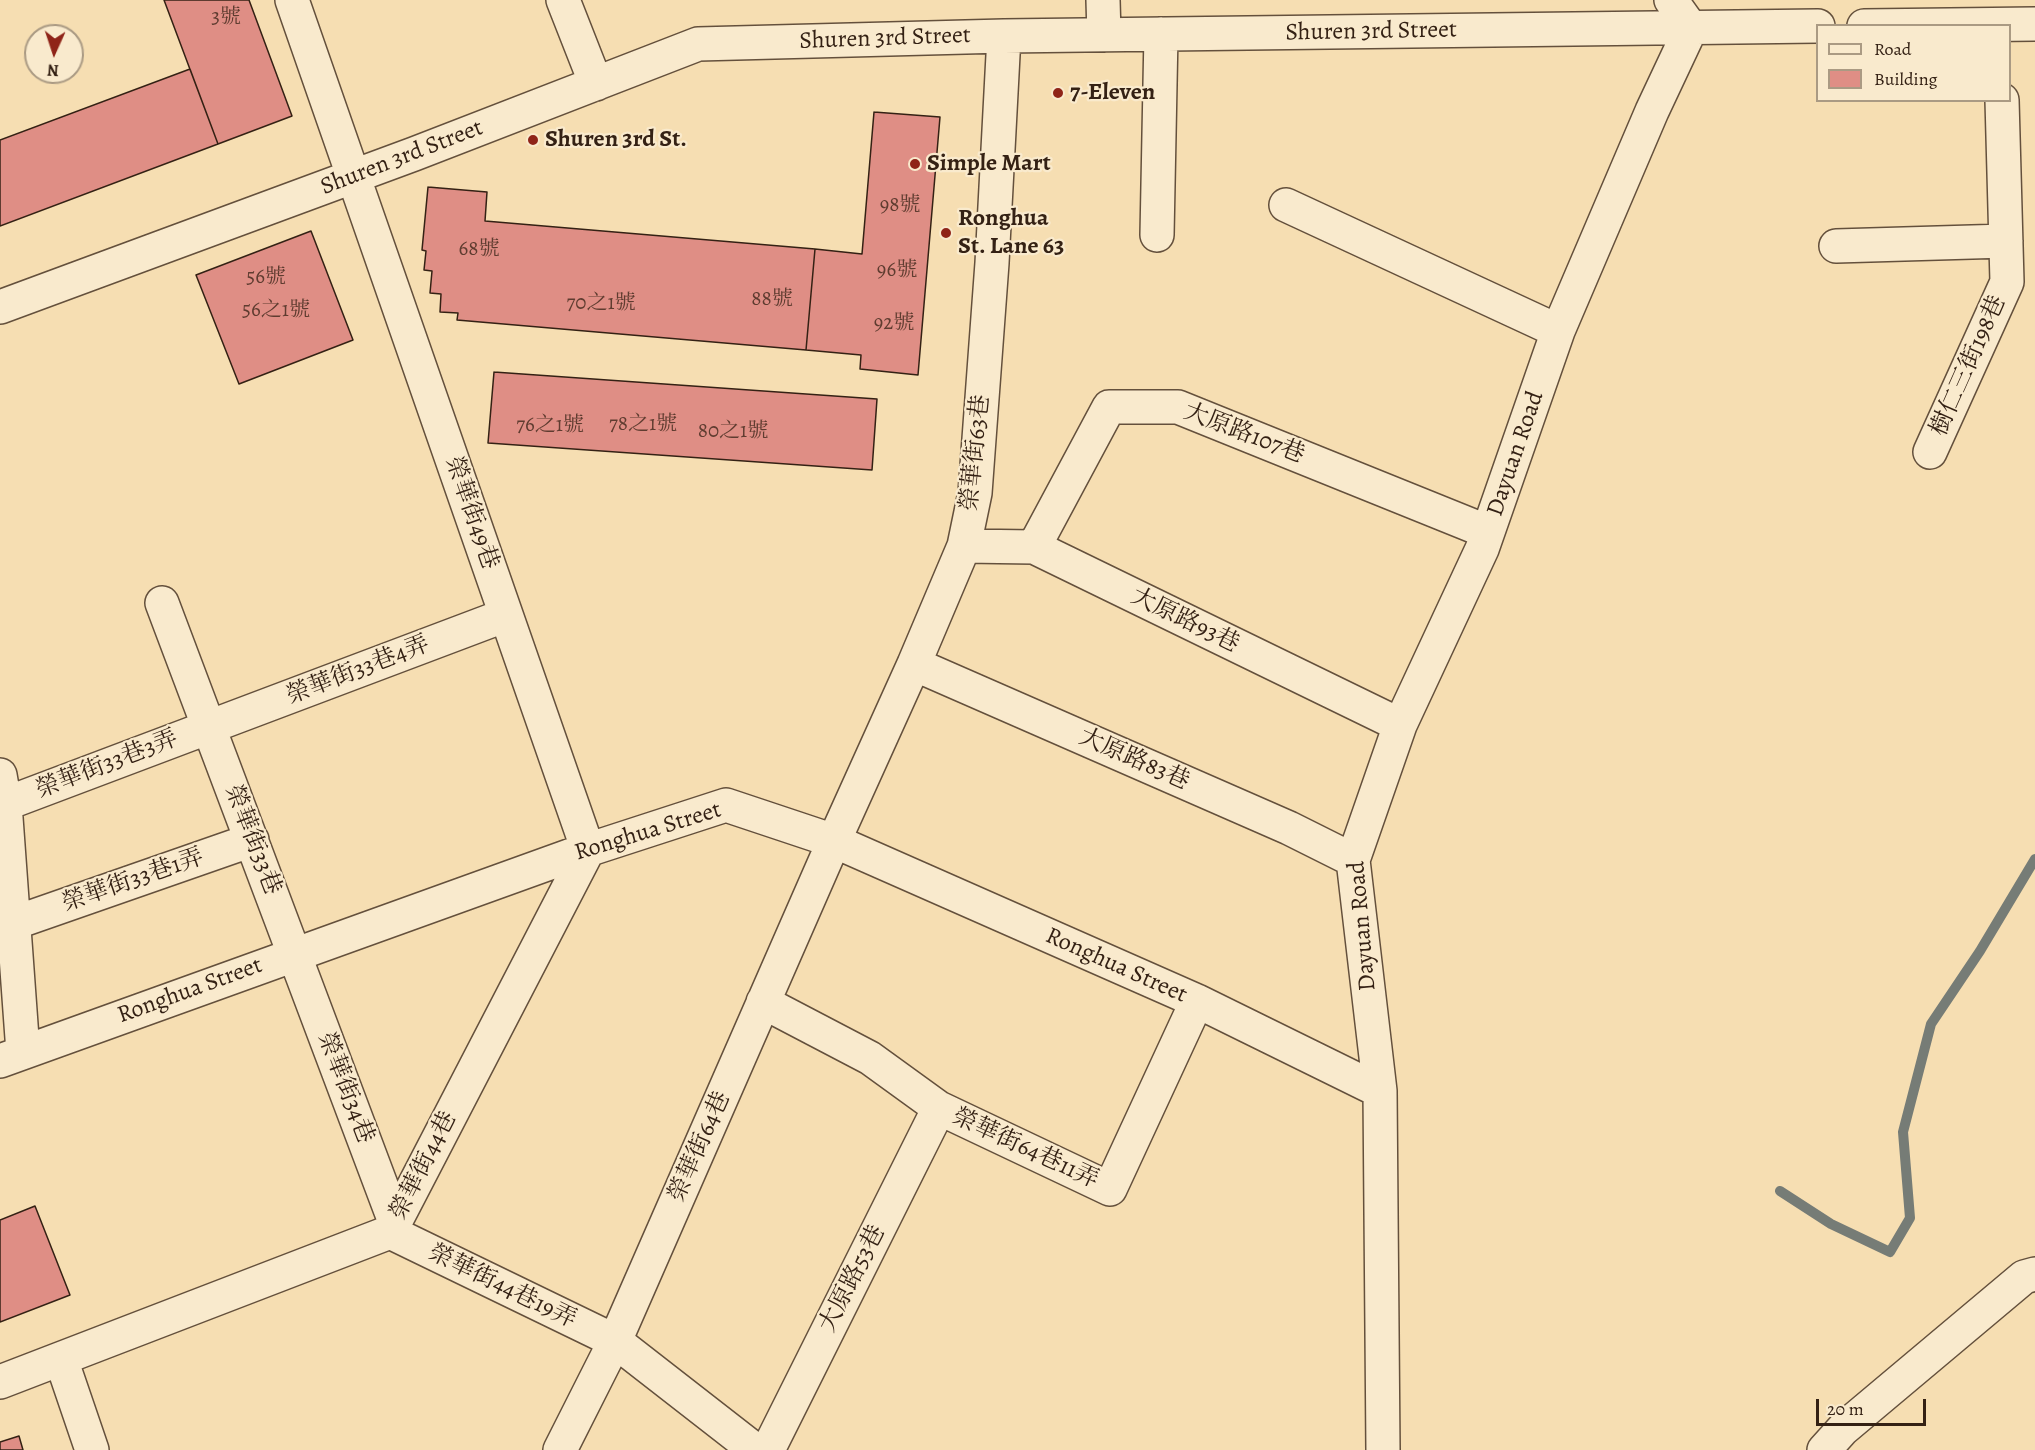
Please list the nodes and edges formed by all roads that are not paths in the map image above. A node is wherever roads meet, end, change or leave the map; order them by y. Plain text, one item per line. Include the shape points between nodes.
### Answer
1 (292, 0) edge
2 (563, 0) edge
3 (1103, 0) edge
4 (1671, 0) edge
5 (2035, 24) edge
6 (2011, 25) edge
7 (1816, 26) edge
8 (1691, 28) junction
9 (1161, 34) junction
10 (1104, 35) junction
11 (1004, 36) junction
12 (596, 84) junction
13 (2002, 102) edge
14 (354, 177) junction
15 (1286, 205) dead end
16 (1157, 235) dead end
17 (2006, 241) junction
18 (1836, 246) dead end
19 (0, 307) edge
20 (1558, 331) junction
21 (1930, 452) dead end
22 (1488, 532) junction
23 (964, 546) junction
24 (1034, 547) junction
25 (162, 603) dead end
26 (506, 615) junction
27 (914, 664) junction
28 (1400, 725) junction
29 (210, 727) junction
30 (3, 789) edge
31 (252, 840) junction
32 (834, 842) junction
33 (588, 850) junction
34 (1353, 860) junction
35 (14, 922) junction
36 (295, 954) junction
37 (1197, 1001) junction
38 (763, 1002) junction
39 (11, 1056) edge
40 (1380, 1091) junction
41 (939, 1108) junction
42 (392, 1227) junction
43 (2035, 1274) edge
44 (615, 1341) junction
45 (61, 1359) junction
46 (0, 1382) edge
47 (92, 1450) edge
48 (560, 1450) edge
49 (755, 1450) edge
50 (768, 1450) edge
51 (1383, 1450) edge
52 (1824, 1450) edge

1 - 14 street, 榮華街49巷
2 - 12 street
3 - 10 street
4 - 8 street
5 - 6 street
7 - 8 street, Shuren 3rd Street
8 - 9 street, Shuren 3rd Street
8 - 20 street, Dayuan Road
9 - 10 street, Shuren 3rd Street
9 - 16 street
10 - 11 street, Shuren 3rd Street
11 - 12 street, Shuren 3rd Street via 698,45
11 - 23 street, 榮華街63巷 via 975,493
12 - 14 street, Shuren 3rd Street
13 - 17 street, 樹仁三街198巷
14 - 19 street, Shuren 3rd Street
14 - 26 street, 榮華街49巷
15 - 20 street
17 - 18 street
17 - 21 street, 樹仁三街198巷 via 2007,282
20 - 22 street, Dayuan Road
22 - 24 street, 大原路107巷 via 1178,406 1109,407
22 - 28 street, Dayuan Road
23 - 24 street, 大原路93巷
23 - 27 street, 榮華街63巷
24 - 28 street, 大原路93巷
25 - 29 street, 榮華街33巷
26 - 29 street, 榮華街33巷4弄
26 - 33 street, 榮華街49巷
27 - 32 street, 榮華街63巷
27 - 34 street, 大原路83巷 via 1278,823
28 - 34 street, Dayuan Road
29 - 30 street, 榮華街33巷3弄
29 - 31 street, 榮華街33巷
30 - 35 street
31 - 35 street, 榮華街33巷1弄
31 - 36 street, 榮華街33巷
32 - 33 street, Ronghua Street via 726,805
32 - 37 street, Ronghua Street
32 - 38 street, 榮華街64巷
33 - 36 street, Ronghua Street
33 - 42 street, 榮華街44巷
34 - 40 street, Dayuan Road
35 - 39 street
36 - 39 street, Ronghua Street
36 - 42 street, 榮華街34巷
37 - 40 street, Ronghua Street
37 - 41 street, 榮華街64巷11弄 via 1110,1189
38 - 41 street, 榮華街64巷11弄 via 870,1058
38 - 44 street, 榮華街64巷
40 - 51 street, Dayuan Road
41 - 50 street, 大原路53巷
42 - 44 street, 榮華街44巷19弄
42 - 45 street, 榮華街44巷
43 - 52 street via 2024,1277 1843,1429
44 - 48 street, 榮華街64巷
44 - 49 street
45 - 46 street, 榮華街44巷
45 - 47 street

